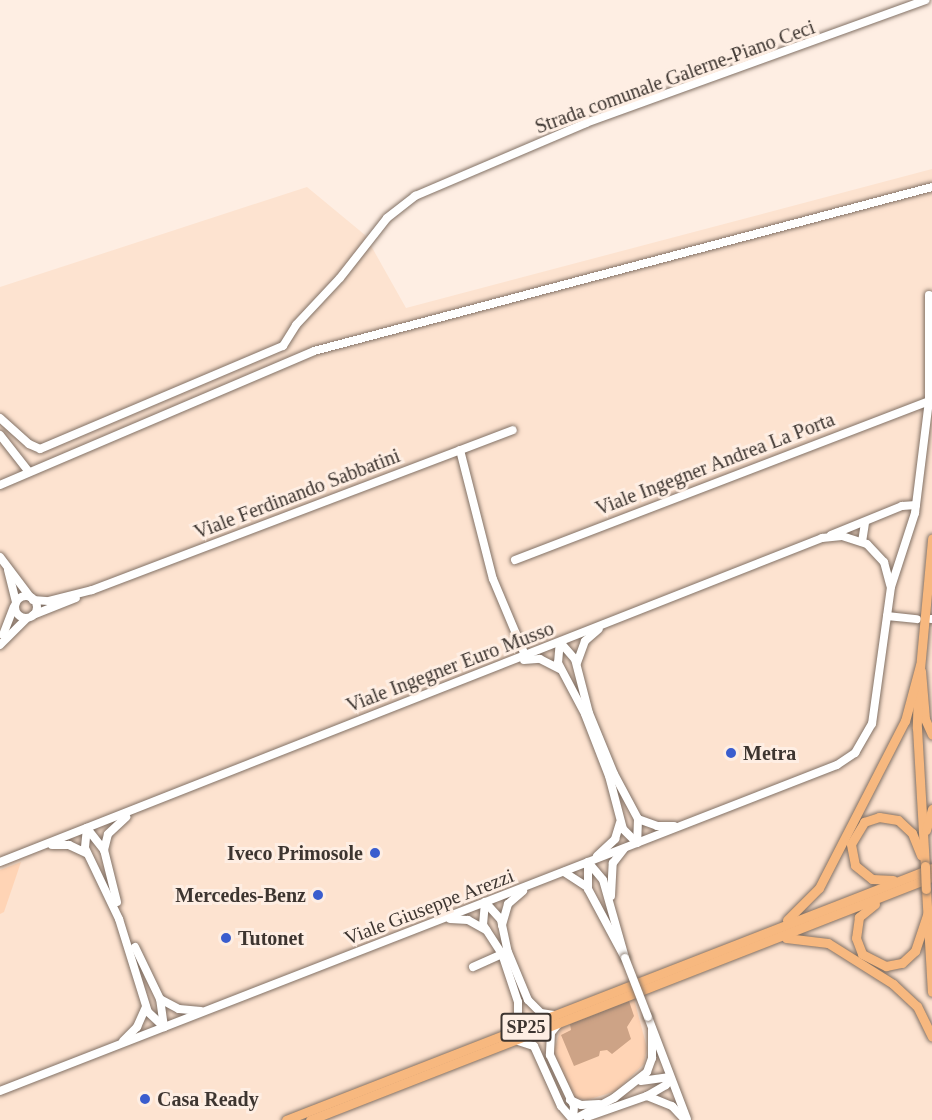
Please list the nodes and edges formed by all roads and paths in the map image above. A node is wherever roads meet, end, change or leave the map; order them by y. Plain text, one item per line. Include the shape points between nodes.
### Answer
1 (925, 0) edge
2 (932, 187) edge
3 (929, 295) dead end
4 (929, 400) junction
5 (0, 418) edge
6 (513, 430) dead end
7 (0, 435) edge
8 (460, 450) junction
9 (29, 472) junction
10 (0, 485) edge
11 (916, 505) junction
12 (872, 518) junction
13 (865, 523) junction
14 (844, 532) junction
15 (932, 540) edge
16 (862, 542) junction
17 (0, 557) edge
18 (880, 557) junction
19 (901, 557) junction
20 (515, 560) dead end
21 (6, 566) junction
22 (891, 586) junction
23 (92, 590) junction
24 (32, 599) junction
25 (15, 604) junction
26 (887, 616) junction
27 (30, 617) junction
28 (618, 618) junction
29 (917, 618) dead end
30 (3, 632) edge
31 (0, 639) edge
32 (560, 642) junction
33 (0, 645) edge
34 (525, 656) junction
35 (920, 665) junction
36 (496, 667) junction
37 (577, 667) junction
38 (561, 669) junction
39 (932, 735) edge
40 (932, 809) edge
41 (134, 810) junction
42 (638, 819) junction
43 (620, 822) junction
44 (681, 826) junction
45 (87, 828) junction
46 (924, 841) junction
47 (637, 843) junction
48 (39, 847) junction
49 (625, 848) junction
50 (104, 850) junction
51 (87, 854) junction
52 (590, 861) junction
53 (0, 862) edge
54 (929, 867) edge
55 (564, 872) junction
56 (910, 877) junction
57 (932, 877) edge
58 (534, 883) junction
59 (588, 889) junction
60 (887, 895) junction
61 (485, 903) junction
62 (930, 908) edge
63 (440, 921) junction
64 (501, 926) junction
65 (618, 930) junction
66 (488, 932) junction
67 (742, 946) junction
68 (505, 953) junction
69 (625, 958) junction
70 (473, 967) dead end
71 (932, 992) edge
72 (160, 999) junction
73 (146, 1005) junction
74 (206, 1011) junction
75 (558, 1018) junction
76 (164, 1027) junction
77 (652, 1030) junction
78 (510, 1037) junction
79 (932, 1038) edge
80 (118, 1045) junction
81 (670, 1077) junction
82 (638, 1082) junction
83 (0, 1091) edge
84 (647, 1096) junction
85 (614, 1098) junction
86 (570, 1100) junction
87 (561, 1106) junction
88 (312, 1116) edge
89 (286, 1120) edge
90 (560, 1120) edge
91 (573, 1120) edge
92 (686, 1120) edge

1 - 5 street, Strada comunale Galerne-Piano Ceci via 586,123 415,196 387,218 340,278 296,325 283,346 40,448 29,444
2 - 9 street via 314,351
3 - 4 street
4 - 11 street
4 - 20 street, Viale Ingegner Andrea La Porta
6 - 8 street, Viale Ferdinando Sabbatini
7 - 9 street
8 - 23 street, Viale Ferdinando Sabbatini
8 - 34 street via 493,579
9 - 10 street
11 - 12 street
11 - 19 street
12 - 13 street
12 - 14 street
13 - 14 street
13 - 16 street
14 - 16 street, Viale Ingegner Euro Musso
14 - 28 street, Viale Ingegner Euro Musso
15 - 35 main road
16 - 18 street, Viale Ingegner Euro Musso
17 - 21 street
18 - 19 street via 892,561
18 - 22 street, Viale Ingegner Euro Musso
19 - 22 street
21 - 24 street
21 - 25 street
22 - 26 street
23 - 24 street via 49,601
23 - 27 street
24 - 25 street via 22,597
24 - 27 street via 36,608
25 - 27 street via 18,615
25 - 30 street
26 - 29 street
26 - 44 street, Viale Giuseppe Arezzi via 875,713 863,744 837,765
27 - 33 street
28 - 32 street, Viale Ingegner Euro Musso
28 - 37 street via 585,640
30 - 31 street
32 - 34 street, Viale Ingegner Euro Musso
32 - 37 street via 573,654
32 - 38 street
34 - 36 street, Viale Ingegner Euro Musso
35 - 39 main road via 923,706
35 - 46 main road via 916,728
35 - 67 main road via 905,721 819,888 797,914
36 - 38 street via 531,658
36 - 41 street, Viale Ingegner Euro Musso
37 - 42 street via 589,713
38 - 43 street via 597,745
40 - 46 main road
41 - 45 street, Viale Ingegner Euro Musso
41 - 50 street via 114,826
42 - 44 street via 657,826
42 - 47 street
43 - 47 street
43 - 52 street via 615,838
44 - 47 street, Viale Giuseppe Arezzi
45 - 48 street, Viale Ingegner Euro Musso
45 - 50 street
45 - 51 street
46 - 54 main road
47 - 49 street, Viale Giuseppe Arezzi
48 - 51 street via 69,845
48 - 53 street, Viale Ingegner Euro Musso
49 - 52 street, Viale Giuseppe Arezzi
49 - 65 street via 611,872
50 - 72 street via 119,907
51 - 73 street via 123,930
52 - 55 street, Viale Giuseppe Arezzi
52 - 59 street
52 - 65 street via 603,880
54 - 56 main road, SP25
54 - 56 main road via 912,833 898,820 874,818 858,829 851,850 862,873 879,880
54 - 62 main road, bridge via 926,889
55 - 58 street, Viale Giuseppe Arezzi
55 - 59 street
56 - 67 main road, SP25
57 - 60 main road, SP25
58 - 61 street, Viale Giuseppe Arezzi
58 - 64 street via 513,898
59 - 69 street
60 - 62 main road via 863,912 856,927 862,954 878,964 895,965 911,956
60 - 67 main road, SP25
61 - 63 street, Viale Giuseppe Arezzi
61 - 64 street via 498,915
61 - 66 street via 482,919
62 - 71 main road
63 - 66 street via 468,920
63 - 74 street, Viale Giuseppe Arezzi
64 - 68 street
65 - 69 street
66 - 68 street
67 - 75 main road, SP25
67 - 79 main road via 796,937 828,943 905,993 917,1006
68 - 70 street
68 - 75 street via 530,1003 541,1013
68 - 78 street via 519,1010
69 - 77 street, bridge
72 - 74 street via 179,1009
72 - 76 street
73 - 76 street
73 - 80 street via 137,1027
74 - 76 street, Viale Giuseppe Arezzi
75 - 78 main road, SP25
75 - 86 street via 551,1033 550,1055
76 - 80 street, Viale Giuseppe Arezzi
77 - 81 street
77 - 82 street via 652,1058
78 - 87 street via 534,1046
78 - 88 main road, SP25
80 - 83 street, Viale Giuseppe Arezzi
81 - 82 street via 653,1076
81 - 84 street via 666,1085
81 - 92 street
82 - 85 street
84 - 91 street
84 - 92 street via 672,1106
85 - 86 street via 589,1106
85 - 91 street
86 - 91 street via 575,1110
87 - 90 street
87 - 91 street
88 - 89 main road

